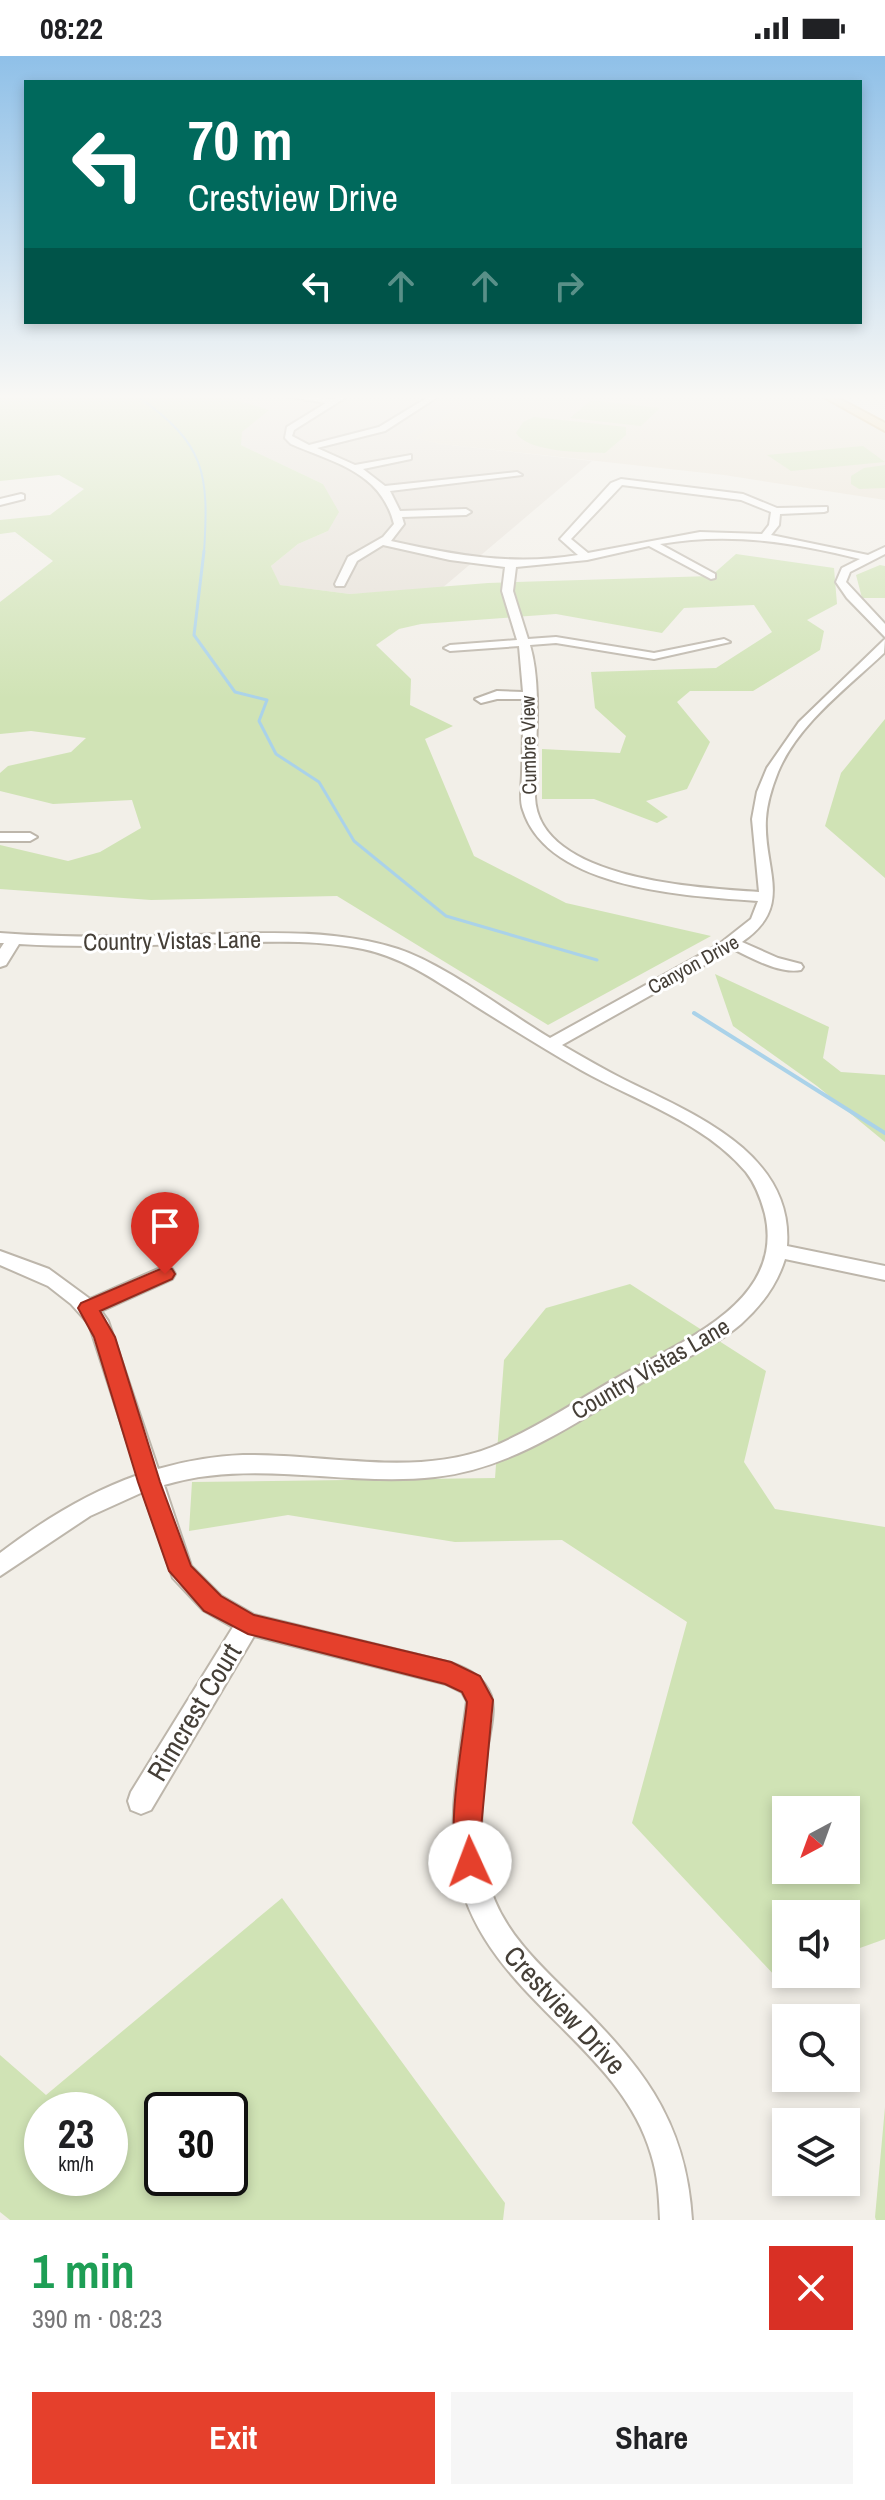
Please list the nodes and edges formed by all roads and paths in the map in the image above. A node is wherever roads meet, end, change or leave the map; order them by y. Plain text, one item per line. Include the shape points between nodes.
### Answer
1 (21, 497) dead end
2 (390, 497) edge
3 (603, 497) edge
4 (743, 497) edge
5 (0, 502) edge
6 (824, 509) dead end
7 (776, 511) junction
8 (466, 512) dead end
9 (398, 514) junction
10 (763, 539) junction
11 (382, 542) junction
12 (653, 544) junction
13 (885, 550) edge
14 (587, 557) junction
15 (868, 558) junction
16 (511, 565) junction
17 (711, 576) dead end
18 (340, 584) dead end
19 (883, 627) edge
20 (522, 641) junction
21 (724, 642) dead end
22 (885, 642) edge
23 (450, 648) dead end
24 (528, 696) junction
25 (481, 699) dead end
26 (0, 837) edge
27 (30, 837) dead end
28 (765, 897) junction
29 (7, 938) edge
30 (731, 943) junction
31 (0, 962) edge
32 (795, 967) dead end
33 (549, 1045) junction
34 (777, 1251) junction
35 (0, 1258) edge
36 (885, 1273) edge
37 (165, 1274) dead end
38 (88, 1308) junction
39 (149, 1482) junction
40 (0, 1566) edge
41 (248, 1624) junction
42 (141, 1801) dead end
43 (676, 2220) edge

1 - 5 street
2 - 9 street
3 - 14 street via 565,539
4 - 7 street
6 - 7 street
7 - 10 street via 774,525
8 - 9 street
9 - 11 street via 397,529
10 - 12 street via 705,535
10 - 15 street
11 - 16 street via 454,559
11 - 18 street via 352,559
12 - 14 street
12 - 17 street
13 - 15 street
14 - 16 street
15 - 19 street via 846,570 841,582
16 - 20 street, Cumbre View via 506,586
20 - 21 street via 578,642 654,656
20 - 23 street
20 - 24 street, Cumbre View
22 - 28 street via 792,736 768,776 759,823
24 - 25 street
24 - 28 street, Cumbre View via 529,807 553,844 596,869 640,883
26 - 27 street
28 - 30 street, Canyon Drive via 758,921
29 - 31 street
29 - 33 street, Country Vistas Lane via 99,942 301,937 356,942 420,964
30 - 32 street
30 - 33 street, Canyon Drive
33 - 34 street, Country Vistas Lane via 692,1121 733,1149 770,1197
34 - 36 street
34 - 39 street, Country Vistas Lane via 762,1289 730,1322 506,1451 464,1464 394,1472 241,1464
35 - 38 street, Crestview Drive via 54,1280
37 - 38 street
38 - 39 street, Crestview Drive via 104,1337
39 - 40 street, Country Vistas Lane via 71,1514
39 - 41 street, Crestview Drive via 181,1571 212,1603
41 - 42 street, Rimcrest Court
41 - 43 street, Crestview Drive via 451,1674 471,1684 480,1700 468,1845 480,1901 517,1963 615,2062 644,2101 665,2149

